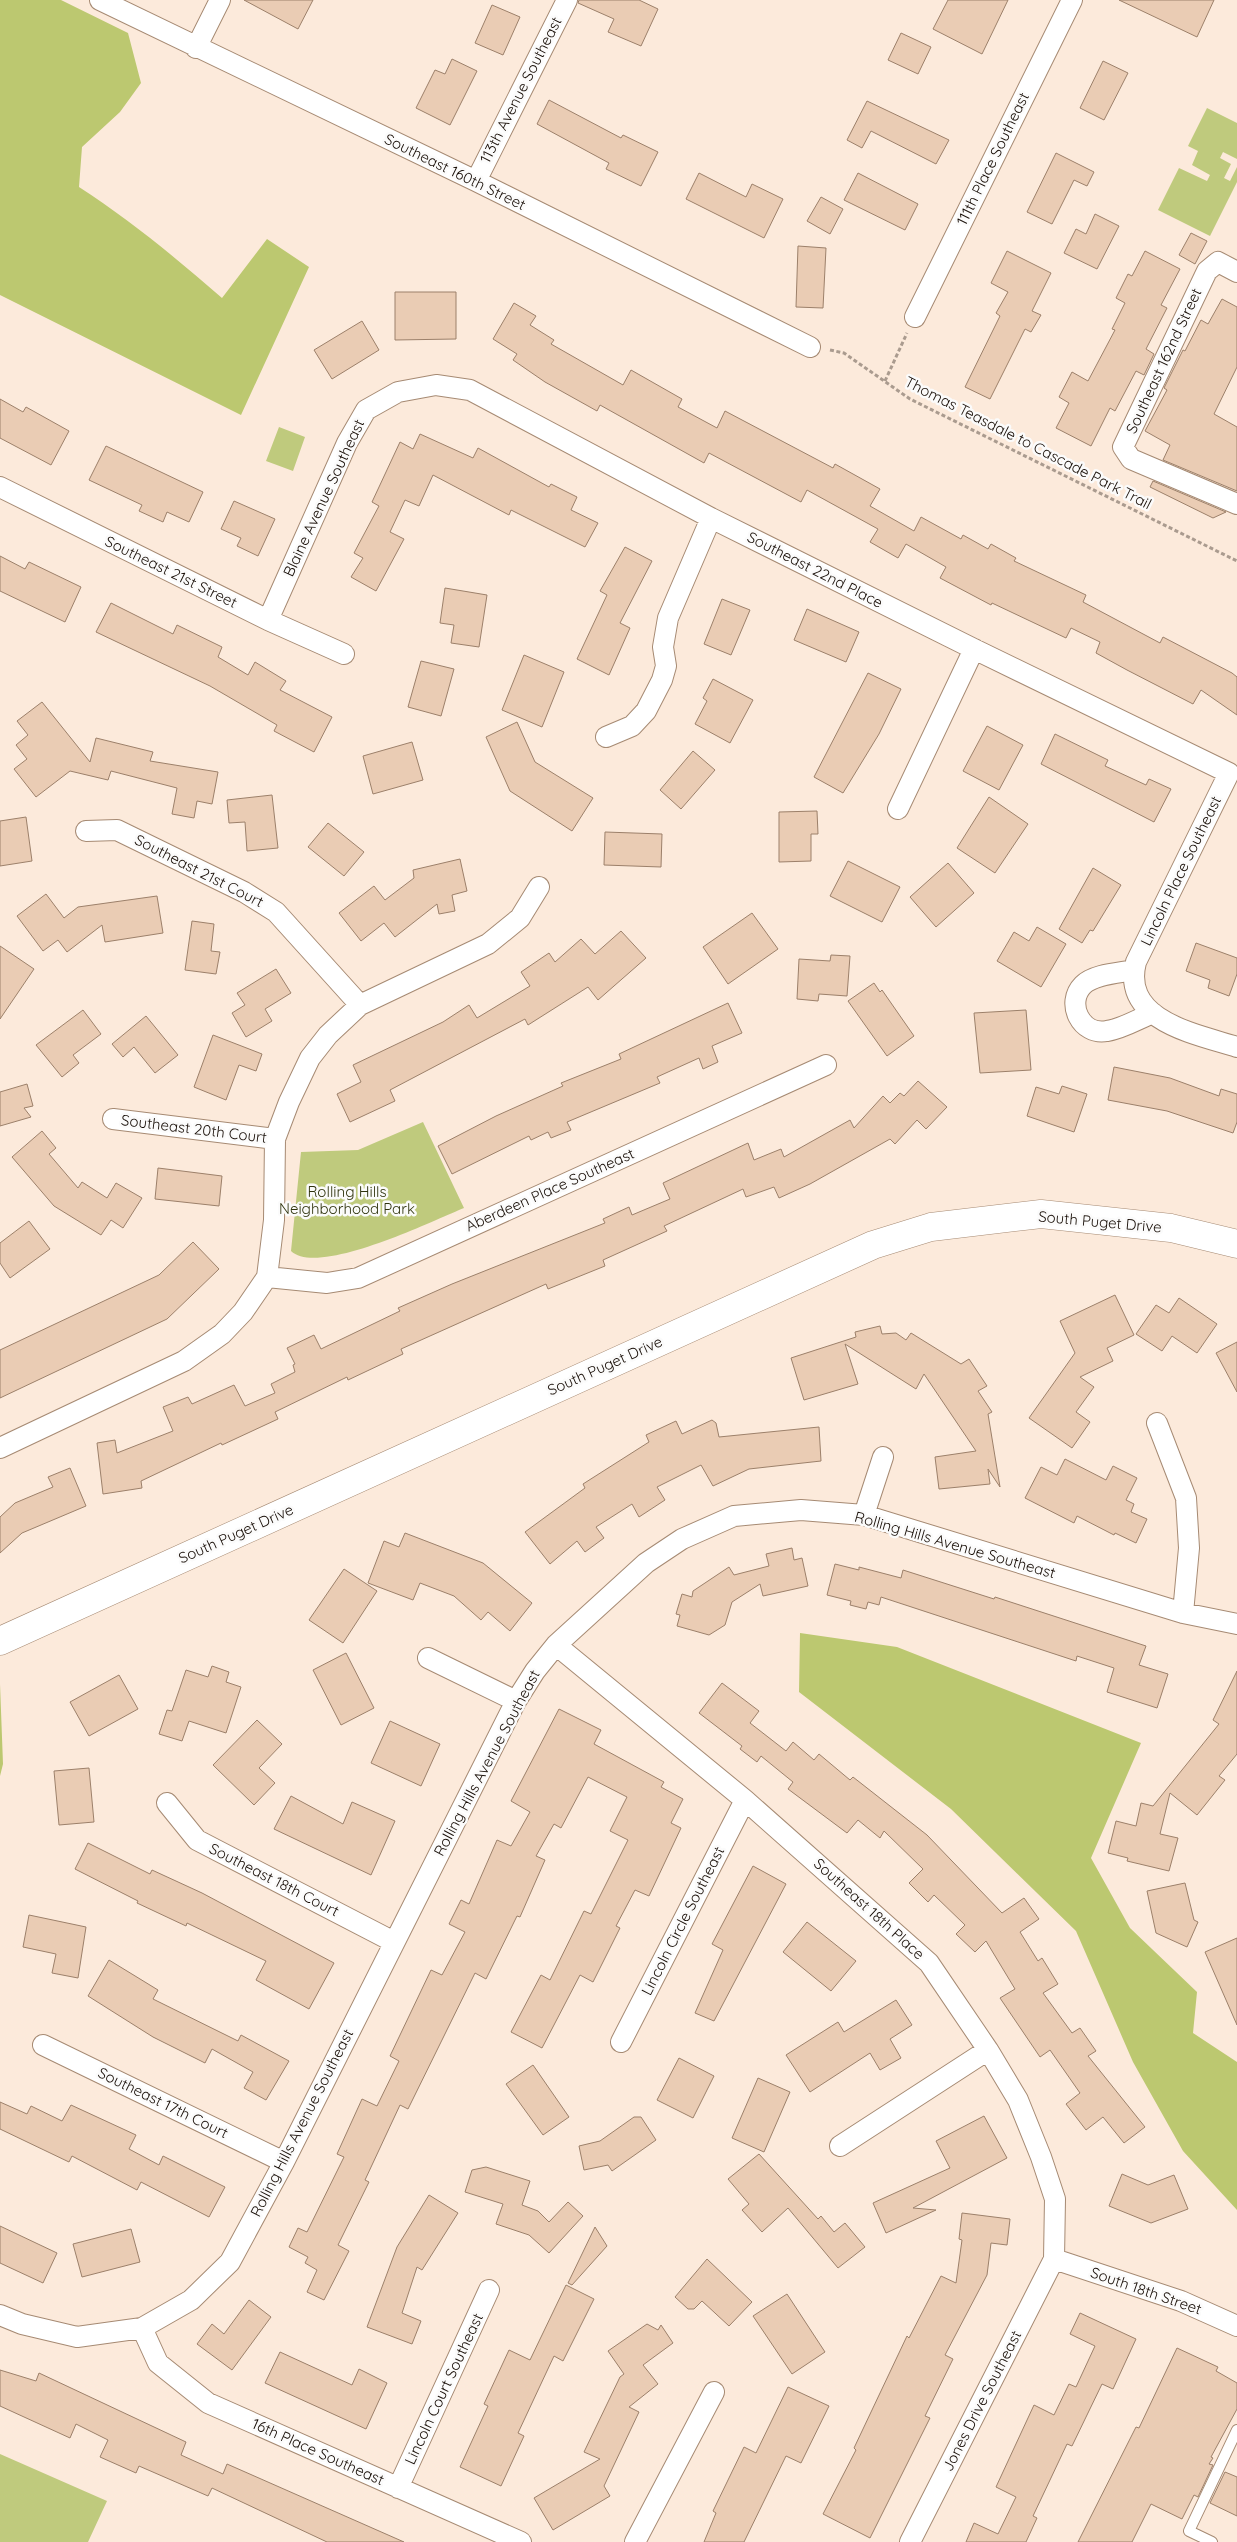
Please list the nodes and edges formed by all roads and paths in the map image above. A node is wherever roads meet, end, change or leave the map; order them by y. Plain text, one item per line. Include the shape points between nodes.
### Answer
1 (100, 0) edge
2 (220, 0) edge
3 (567, 0) edge
4 (1072, 0) edge
5 (196, 48) junction
6 (476, 181) junction
7 (1237, 272) edge
8 (915, 317) joint
9 (810, 346) joint
10 (884, 381) junction
11 (398, 392) joint
12 (0, 487) edge
13 (1237, 504) edge
14 (711, 518) junction
15 (1237, 561) edge
16 (268, 620) junction
17 (974, 650) junction
18 (344, 654) dead end
19 (606, 737) dead end
20 (1229, 773) joint
21 (898, 809) dead end
22 (86, 831) dead end
23 (539, 887) dead end
24 (1134, 970) junction
25 (360, 1005) junction
26 (1146, 1006) junction
27 (1237, 1047) edge
28 (826, 1065) dead end
29 (113, 1118) dead end
30 (275, 1139) junction
31 (1237, 1244) edge
32 (267, 1277) junction
33 (1157, 1423) dead end
34 (0, 1448) edge
35 (883, 1457) dead end
36 (864, 1515) junction
37 (1183, 1613) junction
38 (1237, 1624) edge
39 (0, 1641) edge
40 (556, 1645) junction
41 (428, 1658) dead end
42 (516, 1701) junction
43 (745, 1800) junction
44 (167, 1803) dead end
45 (394, 1942) junction
46 (621, 2042) dead end
47 (43, 2045) dead end
48 (988, 2050) junction
49 (840, 2146) dead end
50 (284, 2162) junction
51 (1054, 2259) junction
52 (490, 2290) dead end
53 (0, 2315) edge
54 (1237, 2326) edge
55 (142, 2328) junction
56 (714, 2392) dead end
57 (1237, 2430) edge
58 (398, 2488) junction
59 (521, 2542) edge
60 (634, 2542) edge
61 (910, 2542) edge
62 (1212, 2542) edge

1 - 5 street, Southeast 160th Street
2 - 5 street
3 - 6 street, 113th Avenue Southeast
4 - 8 street, 111th Place Southeast
5 - 6 street, Southeast 160th Street
6 - 9 street, Southeast 160th Street
7 - 13 street, Southeast 162nd Street via 1218,262 1207,271 1123,447 1131,459
8 - 10 path
9 - 10 path, Thomas Teasdale to Cascade Park Trail via 844,352
10 - 15 path, Thomas Teasdale to Cascade Park Trail via 919,403
11 - 14 street, Southeast 22nd Place via 436,385 470,390
11 - 16 street, Blaine Avenue Southeast via 366,410 347,443
12 - 16 street, Southeast 21st Street
14 - 17 street, Southeast 22nd Place
14 - 19 street via 668,618 663,647 666,666 662,680 646,710 632,726
16 - 18 street, Southeast 21st Street
17 - 20 street, Southeast 22nd Place
17 - 21 street
20 - 24 street, Lincoln Place Southeast
22 - 25 street, Southeast 21st Court via 117,830 276,912
23 - 25 street via 520,918 488,944
24 - 26 street via 1133,986
24 - 26 street via 1084,984 1075,999 1077,1016 1089,1029 1106,1032
25 - 30 street via 328,1035 310,1058
26 - 27 street via 1158,1018 1177,1028
28 - 32 street, Aberdeen Place Southeast via 358,1278 327,1283
29 - 30 street, Southeast 20th Court
30 - 32 street via 274,1220
31 - 39 street, South Puget Drive via 1171,1228 1041,1214 931,1227 874,1245
32 - 34 street via 243,1312 222,1334 184,1361
33 - 37 street via 1186,1498 1189,1548
35 - 36 street
36 - 37 street, Rolling Hills Avenue Southeast
36 - 40 street, Rolling Hills Avenue Southeast via 800,1510 734,1516 682,1539 646,1563
37 - 38 street, Rolling Hills Avenue Southeast
40 - 42 street, Rolling Hills Avenue Southeast via 534,1671
40 - 43 street, Southeast 18th Place
41 - 42 street
42 - 45 street, Rolling Hills Avenue Southeast
43 - 46 street, Lincoln Circle Southeast
43 - 48 street, Southeast 18th Place via 929,1963
44 - 45 street, Southeast 18th Court via 197,1840
45 - 50 street, Rolling Hills Avenue Southeast
47 - 50 street, Southeast 17th Court
48 - 49 street
48 - 51 street, Southeast 18th Place via 1018,2100 1055,2199
50 - 55 street, Rolling Hills Avenue Southeast via 230,2262 191,2300
51 - 54 street, South 18th Street via 1181,2301
51 - 61 street, Jones Drive Southeast
52 - 58 street, Lincoln Court Southeast
53 - 55 street, Rolling Hills Avenue Southeast via 22,2324 77,2337
55 - 58 street, 16th Place Southeast via 158,2363 208,2403
56 - 60 street
57 - 62 lane via 1189,2531
58 - 59 street, 16th Place Southeast

